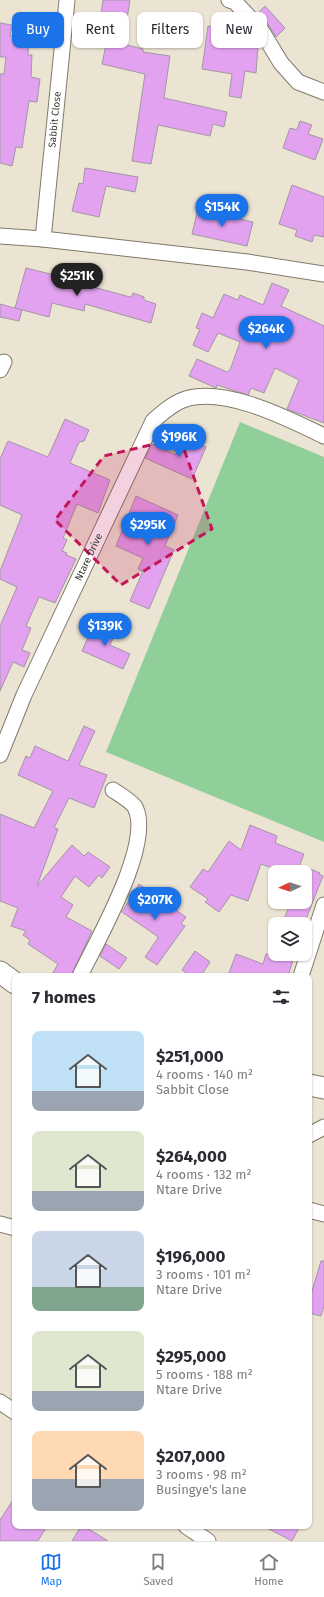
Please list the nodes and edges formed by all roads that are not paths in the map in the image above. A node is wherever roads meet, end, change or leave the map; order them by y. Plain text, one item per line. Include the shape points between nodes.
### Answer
1 (67, 0) edge
2 (229, 0) edge
3 (324, 92) edge
4 (0, 236) edge
5 (43, 239) junction
6 (324, 274) edge
7 (324, 436) edge
8 (0, 755) edge
9 (113, 790) dead end
10 (324, 905) edge
11 (0, 972) edge
12 (81, 973) edge
13 (302, 973) edge
14 (12, 981) edge
15 (312, 1086) edge
16 (324, 1088) edge
17 (324, 1127) edge
18 (312, 1134) edge
19 (312, 1211) edge
20 (324, 1214) edge
21 (0, 1224) edge
22 (12, 1227) edge
23 (0, 1402) edge
24 (12, 1410) edge
25 (190, 1529) edge
26 (208, 1541) edge

1 - 5 street, Sabbit Close
2 - 3 street via 235,2 261,30 281,63 298,82
4 - 5 street
5 - 6 street via 247,262
7 - 8 street, Ntare Drive via 270,411 214,397 201,396 183,400 153,421 24,695
9 - 12 street via 134,806 138,822 136,851 126,881
10 - 13 street
11 - 14 street
15 - 16 street
17 - 18 street
19 - 20 street
21 - 22 street
23 - 24 street
25 - 26 street

